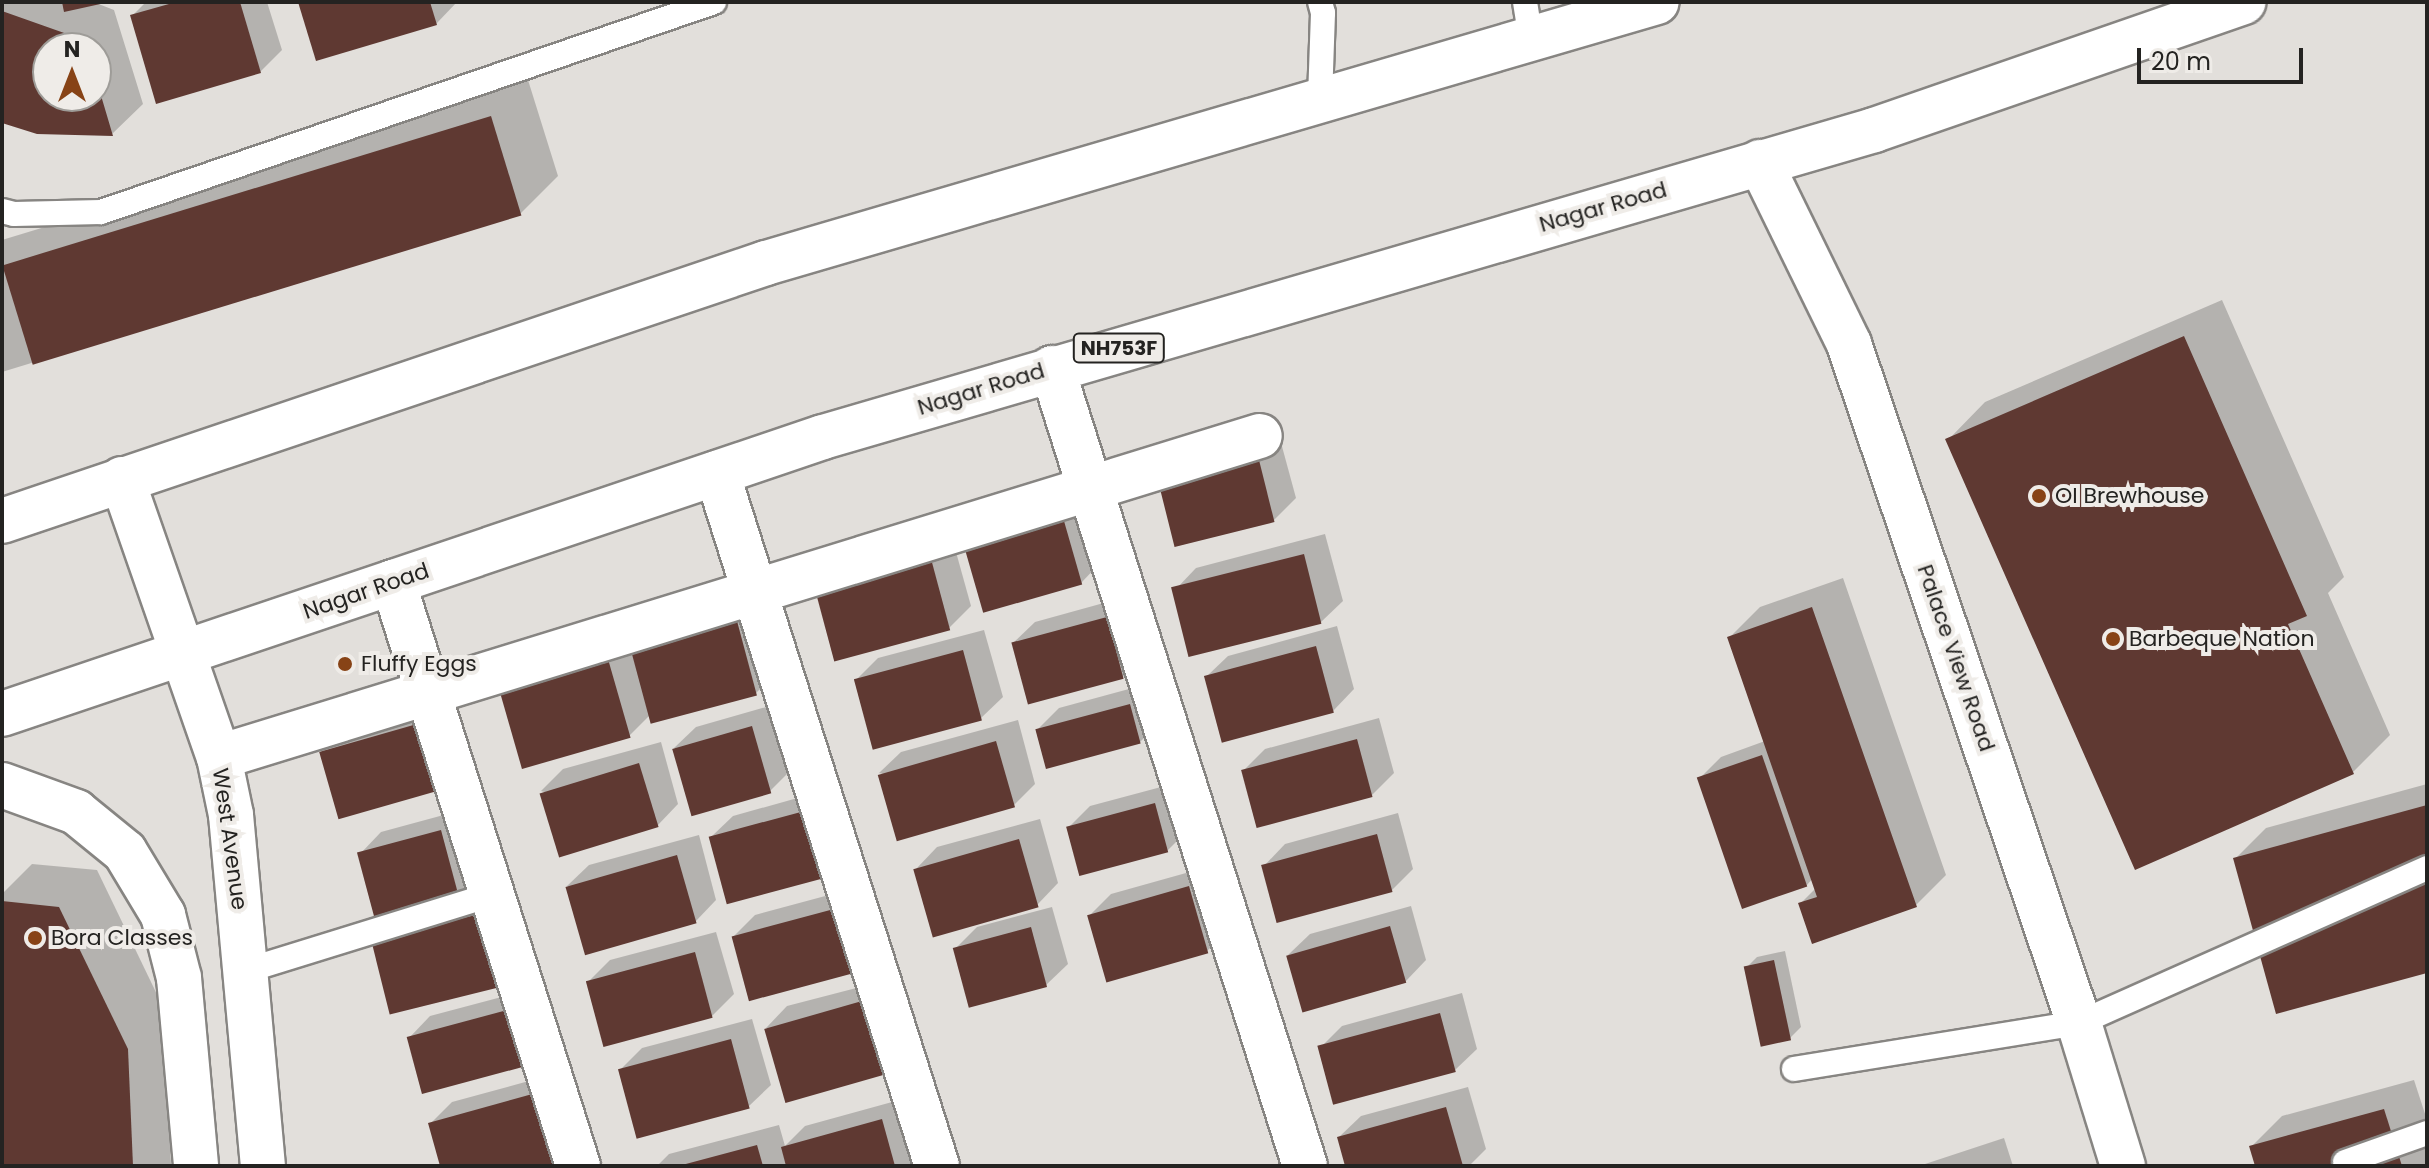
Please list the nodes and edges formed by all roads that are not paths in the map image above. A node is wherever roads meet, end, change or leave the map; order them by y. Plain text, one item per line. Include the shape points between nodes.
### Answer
1 (714, 2) edge
2 (1320, 2) edge
3 (1657, 2) edge
4 (2243, 2) edge
5 (1528, 20) edge
6 (1320, 99) junction
7 (1760, 162) junction
8 (2, 211) edge
9 (1052, 368) junction
10 (1260, 436) dead end
11 (717, 473) junction
12 (122, 479) junction
13 (1090, 487) junction
14 (2, 521) edge
15 (393, 582) junction
16 (756, 591) junction
17 (184, 652) junction
18 (429, 691) junction
19 (2, 714) edge
20 (219, 757) junction
21 (2, 785) edge
22 (2427, 868) edge
23 (493, 894) junction
24 (245, 971) junction
25 (2079, 1023) junction
26 (1794, 1069) dead end
27 (2427, 1134) edge
28 (2345, 1162) dead end
29 (196, 1166) edge
30 (263, 1166) edge
31 (578, 1166) edge
32 (937, 1166) edge
33 (1305, 1166) edge
34 (2123, 1166) edge

1 - 8 lane via 101,212
2 - 6 lane
3 - 5 main road
4 - 7 main road, Nagar Road / NH753F via 1874,130
5 - 6 main road
6 - 12 main road via 766,263
7 - 9 main road, Nagar Road / NH753F
7 - 25 main road, Palace View Road via 1849,344
9 - 11 main road, Nagar Road / NH753F
9 - 13 main road
10 - 13 main road
11 - 15 main road, Nagar Road / NH753F
11 - 16 main road
12 - 14 main road
12 - 17 main road, West Avenue
13 - 16 main road
13 - 33 main road
15 - 17 main road, Nagar Road / NH753F
15 - 18 main road
16 - 18 main road
16 - 32 main road
17 - 19 main road, Nagar Road / NH753F
17 - 20 main road, West Avenue
18 - 20 main road
18 - 23 main road
20 - 24 main road, West Avenue via 231,815
21 - 29 main road via 76,812 125,852 163,915 179,978
22 - 25 lane
23 - 24 lane
23 - 31 main road
24 - 30 main road, West Avenue
25 - 26 lane
25 - 34 main road, Palace View Road
27 - 28 lane

